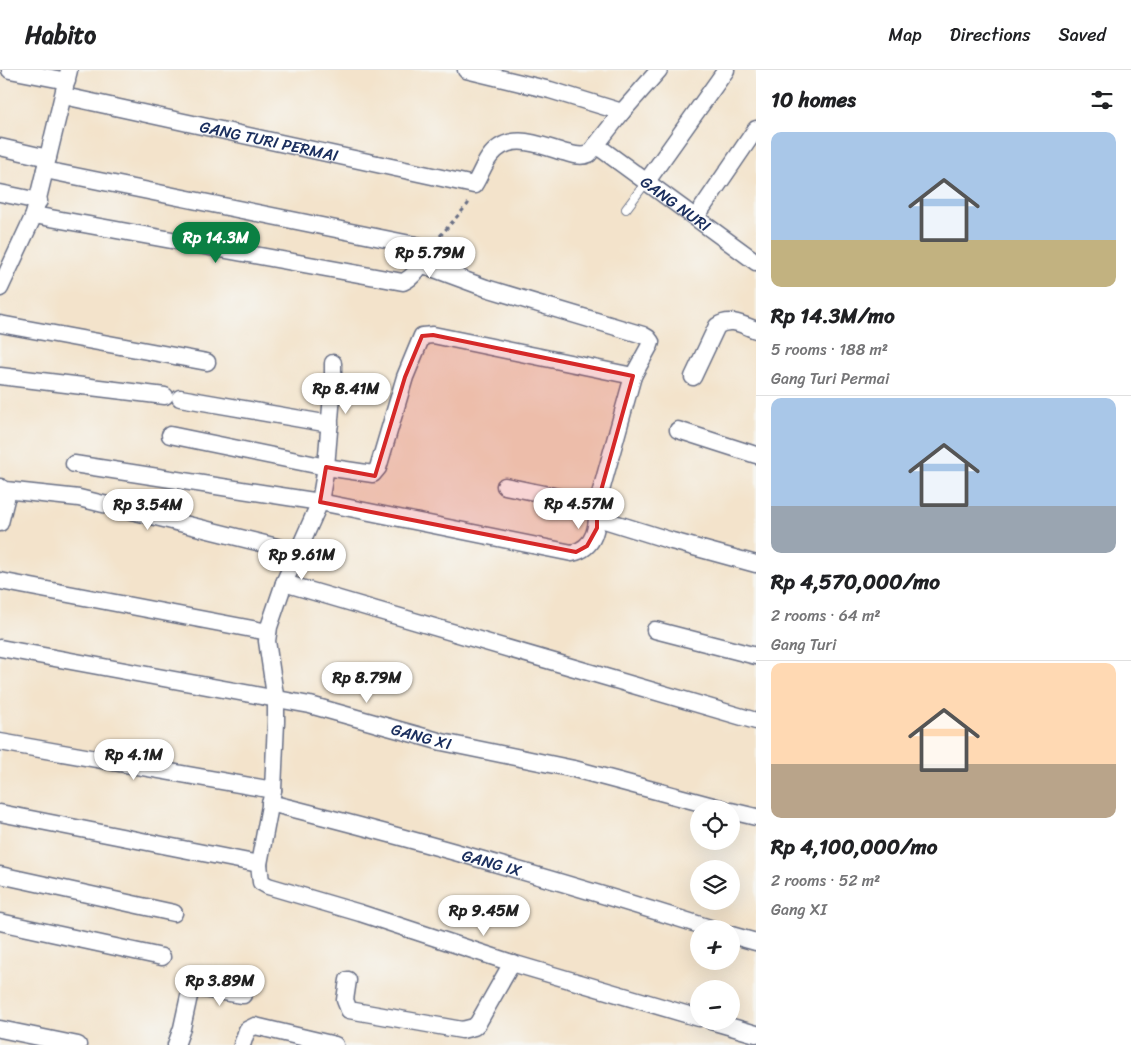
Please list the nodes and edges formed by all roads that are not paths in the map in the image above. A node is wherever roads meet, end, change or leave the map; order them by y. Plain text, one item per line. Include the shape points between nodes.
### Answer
1 (10, 70) edge
2 (466, 70) edge
3 (659, 70) edge
4 (726, 70) edge
5 (67, 82) edge
6 (622, 112) junction
7 (756, 130) edge
8 (596, 145) junction
9 (0, 147) edge
10 (46, 164) junction
11 (646, 181) junction
12 (0, 192) edge
13 (36, 208) junction
14 (626, 209) dead end
15 (696, 217) junction
16 (8, 257) edge
17 (756, 262) edge
18 (421, 264) junction
19 (0, 288) edge
20 (0, 324) edge
21 (756, 330) edge
22 (208, 362) dead end
23 (333, 363) dead end
24 (0, 376) edge
25 (633, 376) junction
26 (692, 377) dead end
27 (330, 424) junction
28 (678, 430) dead end
29 (170, 435) dead end
30 (756, 455) edge
31 (74, 464) dead end
32 (326, 467) junction
33 (505, 486) dead end
34 (2, 489) edge
35 (320, 502) junction
36 (598, 511) junction
37 (0, 523) edge
38 (297, 552) junction
39 (756, 564) edge
40 (0, 581) edge
41 (284, 583) junction
42 (655, 630) dead end
43 (268, 632) junction
44 (0, 648) edge
45 (756, 656) edge
46 (275, 698) junction
47 (756, 721) edge
48 (0, 742) edge
49 (272, 796) junction
50 (690, 800) edge
51 (0, 813) edge
52 (740, 813) edge
53 (756, 817) edge
54 (259, 864) junction
55 (0, 875) edge
56 (174, 913) dead end
57 (0, 922) edge
58 (690, 922) edge
59 (740, 937) edge
60 (756, 942) edge
61 (162, 957) dead end
62 (512, 963) junction
63 (348, 980) dead end
64 (243, 995) dead end
65 (690, 1015) edge
66 (740, 1029) edge
67 (756, 1034) edge
68 (9, 1035) edge
69 (78, 1045) edge
70 (176, 1045) edge
71 (242, 1045) edge
72 (335, 1045) edge

1 - 5 street, GANG TURI PERMAI
2 - 6 street via 550,90
3 - 6 street
4 - 11 street
5 - 8 street, GANG TURI PERMAI via 474,185 490,156 508,142 526,141 584,156
5 - 10 street
6 - 8 street
7 - 15 street
8 - 11 street, GANG NURI
9 - 10 street
10 - 13 street
10 - 18 street via 430,248
11 - 14 lane
11 - 15 street, GANG NURI
12 - 13 street
13 - 16 street
13 - 18 street via 404,282 410,280
15 - 17 street, GANG NURI
16 - 19 street
18 - 25 street via 486,288 643,335 650,345
20 - 22 street
21 - 26 street via 736,322 726,321 717,326
23 - 27 street
24 - 27 street via 172,397
25 - 32 street via 427,334 422,336 411,360 376,472 368,475
25 - 36 street
27 - 32 street
28 - 30 street
29 - 32 street
31 - 35 street
32 - 35 street
33 - 36 street
34 - 37 street via 6,499
34 - 38 street via 79,498
35 - 36 street via 572,553 587,546 597,528
35 - 38 street
36 - 39 street via 672,541
38 - 41 street
40 - 43 street
41 - 43 street
41 - 47 street
42 - 45 street
43 - 46 street
44 - 46 street, GANG XI
46 - 49 street
46 - 50 street, GANG XI via 310,704 442,742 574,769
48 - 49 street, GANG IX
49 - 54 street
49 - 58 street, GANG IX via 336,819
51 - 54 street
52 - 53 street
54 - 62 street via 262,882 268,886
55 - 56 street
57 - 61 street
59 - 60 street
62 - 63 street via 478,1023 462,1030 349,1010 345,1000
62 - 65 street
64 - 70 street via 193,990
66 - 67 street
68 - 69 street
71 - 72 street via 247,1030 255,1026

